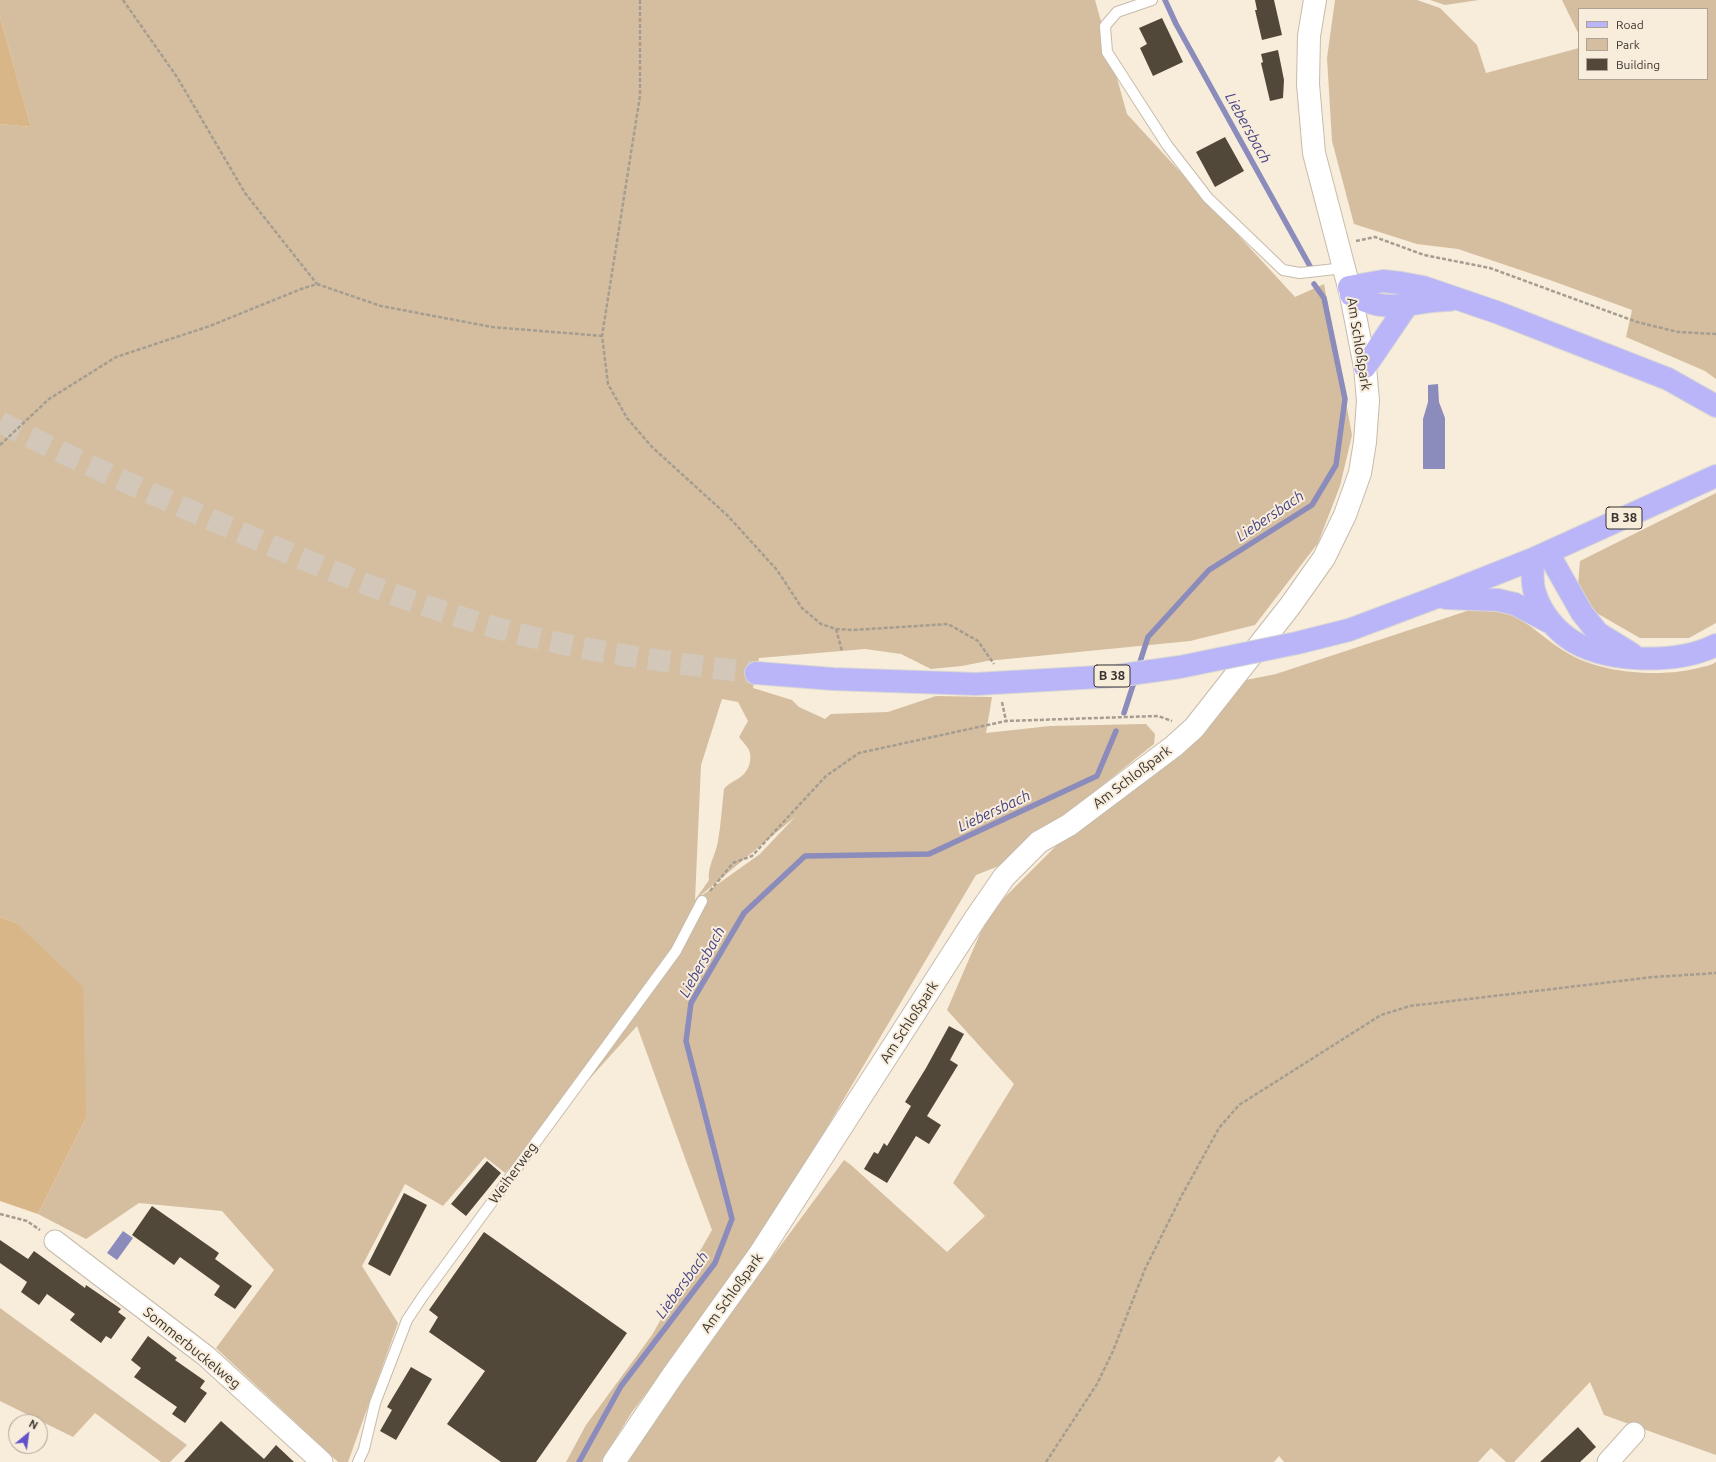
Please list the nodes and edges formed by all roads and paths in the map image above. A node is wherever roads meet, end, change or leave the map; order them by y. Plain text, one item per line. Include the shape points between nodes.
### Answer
1 (123, 0) edge
2 (640, 0) edge
3 (1152, 0) edge
4 (1315, 0) edge
5 (1338, 244) junction
6 (1348, 283) junction
7 (317, 284) junction
8 (1463, 301) junction
9 (1408, 304) junction
10 (1716, 334) edge
11 (602, 336) junction
12 (1365, 367) junction
13 (1716, 406) edge
14 (0, 445) edge
15 (1708, 480) edge
16 (1541, 556) junction
17 (1437, 598) junction
18 (1549, 622) junction
19 (836, 629) junction
20 (1716, 645) edge
21 (842, 651) dead end
22 (1638, 658) junction
23 (995, 669) dead end
24 (756, 673) tunnel mouth
25 (1001, 699) dead end
26 (1006, 721) junction
27 (1194, 728) junction
28 (702, 901) joint
29 (1716, 973) edge
30 (0, 1214) edge
31 (55, 1241) joint
32 (1634, 1433) dead end
33 (322, 1462) edge
34 (358, 1462) edge
35 (614, 1462) edge
36 (1046, 1462) edge
37 (1608, 1462) edge

1 - 7 path via 177,77 245,193
2 - 11 path via 640,96
3 - 6 lane via 1117,12 1105,26 1107,52 1167,145 1208,198 1284,270
4 - 5 street, Am Schloßpark via 1309,36 1308,84 1314,153
5 - 6 street, Am Schloßpark
5 - 10 path via 1375,237 1424,255 1490,268 1637,322 1678,332
6 - 8 main road via 1401,283 1423,287
6 - 9 main road via 1380,305
6 - 12 street, Am Schloßpark
7 - 11 path via 381,306 492,327
7 - 14 path via 210,326 116,357 49,399
8 - 9 main road via 1437,300
8 - 13 main road via 1668,379
9 - 12 main road
11 - 19 path via 608,384 627,418 652,448 728,516 777,570 802,608 821,624
12 - 27 street, Am Schloßpark via 1368,400 1365,442 1360,473 1345,515 1324,558 1290,606
15 - 16 main road, B 38
16 - 17 main road, B 38
16 - 18 main road via 1534,592
16 - 22 main road via 1598,633
17 - 18 main road via 1498,600 1515,604
17 - 24 main road, B 38, bridge via 1349,630 1297,643 1180,667 1116,676 976,684 834,679
18 - 22 main road via 1574,642 1604,654
19 - 21 path
19 - 23 path via 948,624 978,641
20 - 22 main road via 1690,655 1664,659
25 - 26 path
26 - 27 path via 1158,716
26 - 28 path via 859,753 826,776 752,856 733,863
27 - 35 street, Am Schloßpark via 1174,746 1075,820 1039,842 1004,877 759,1255
28 - 34 lane, Weiherweg via 676,951 422,1296 407,1320 376,1403
29 - 36 path via 1653,977 1410,1006 1381,1015 1239,1105 1219,1128 1182,1195 1145,1269 1113,1351 1096,1384
30 - 31 path via 27,1221
31 - 33 street, Sommerbuckelweg via 206,1356
32 - 37 street

